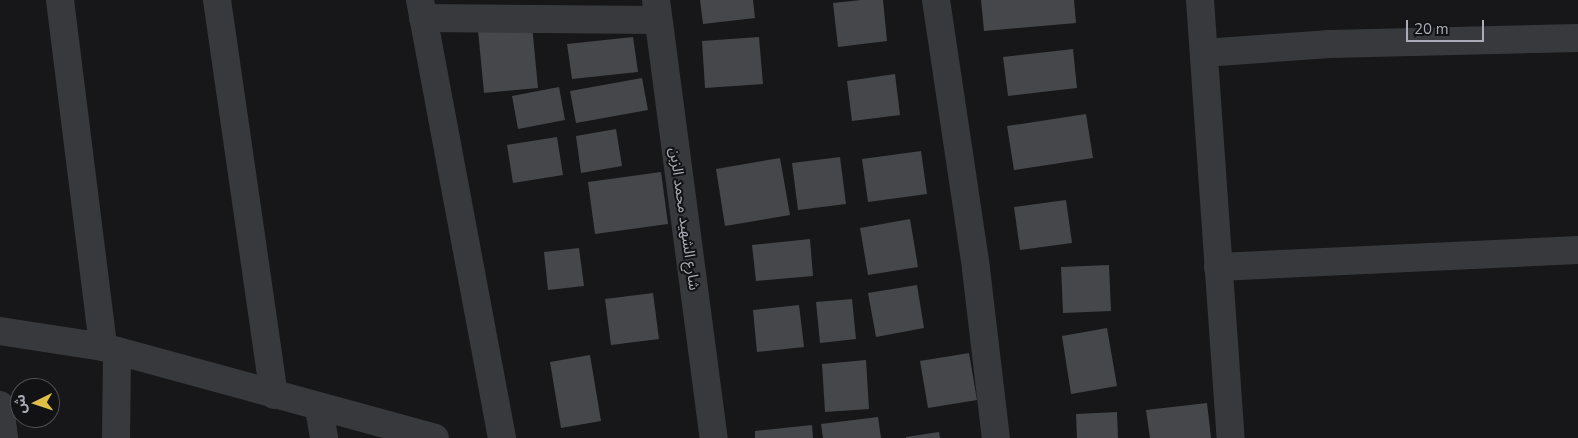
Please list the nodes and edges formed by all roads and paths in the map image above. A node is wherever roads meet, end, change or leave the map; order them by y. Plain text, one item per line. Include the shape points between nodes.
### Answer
1 (60, 0) edge
2 (217, 0) edge
3 (936, 0) edge
4 (1200, 0) edge
5 (421, 9) edge
6 (657, 10) edge
7 (1578, 38) edge
8 (1204, 54) junction
9 (1578, 250) edge
10 (1218, 267) junction
11 (0, 331) edge
12 (110, 349) junction
13 (274, 395) junction
14 (0, 405) edge
15 (319, 409) junction
16 (4, 438) edge
17 (116, 438) edge
18 (324, 438) edge
19 (436, 438) edge
20 (502, 438) edge
21 (714, 438) edge
22 (996, 438) edge
23 (1231, 438) edge

1 - 12 street
2 - 13 street
3 - 22 street via 976,269
4 - 8 street
5 - 6 street
5 - 20 street
6 - 21 street, شارع الشهيد محمد الزبن
7 - 8 street via 1330,44
8 - 10 street
9 - 10 street
10 - 23 street
11 - 12 street
12 - 13 street
12 - 17 street
13 - 15 street
14 - 16 street
15 - 18 street
15 - 19 street

